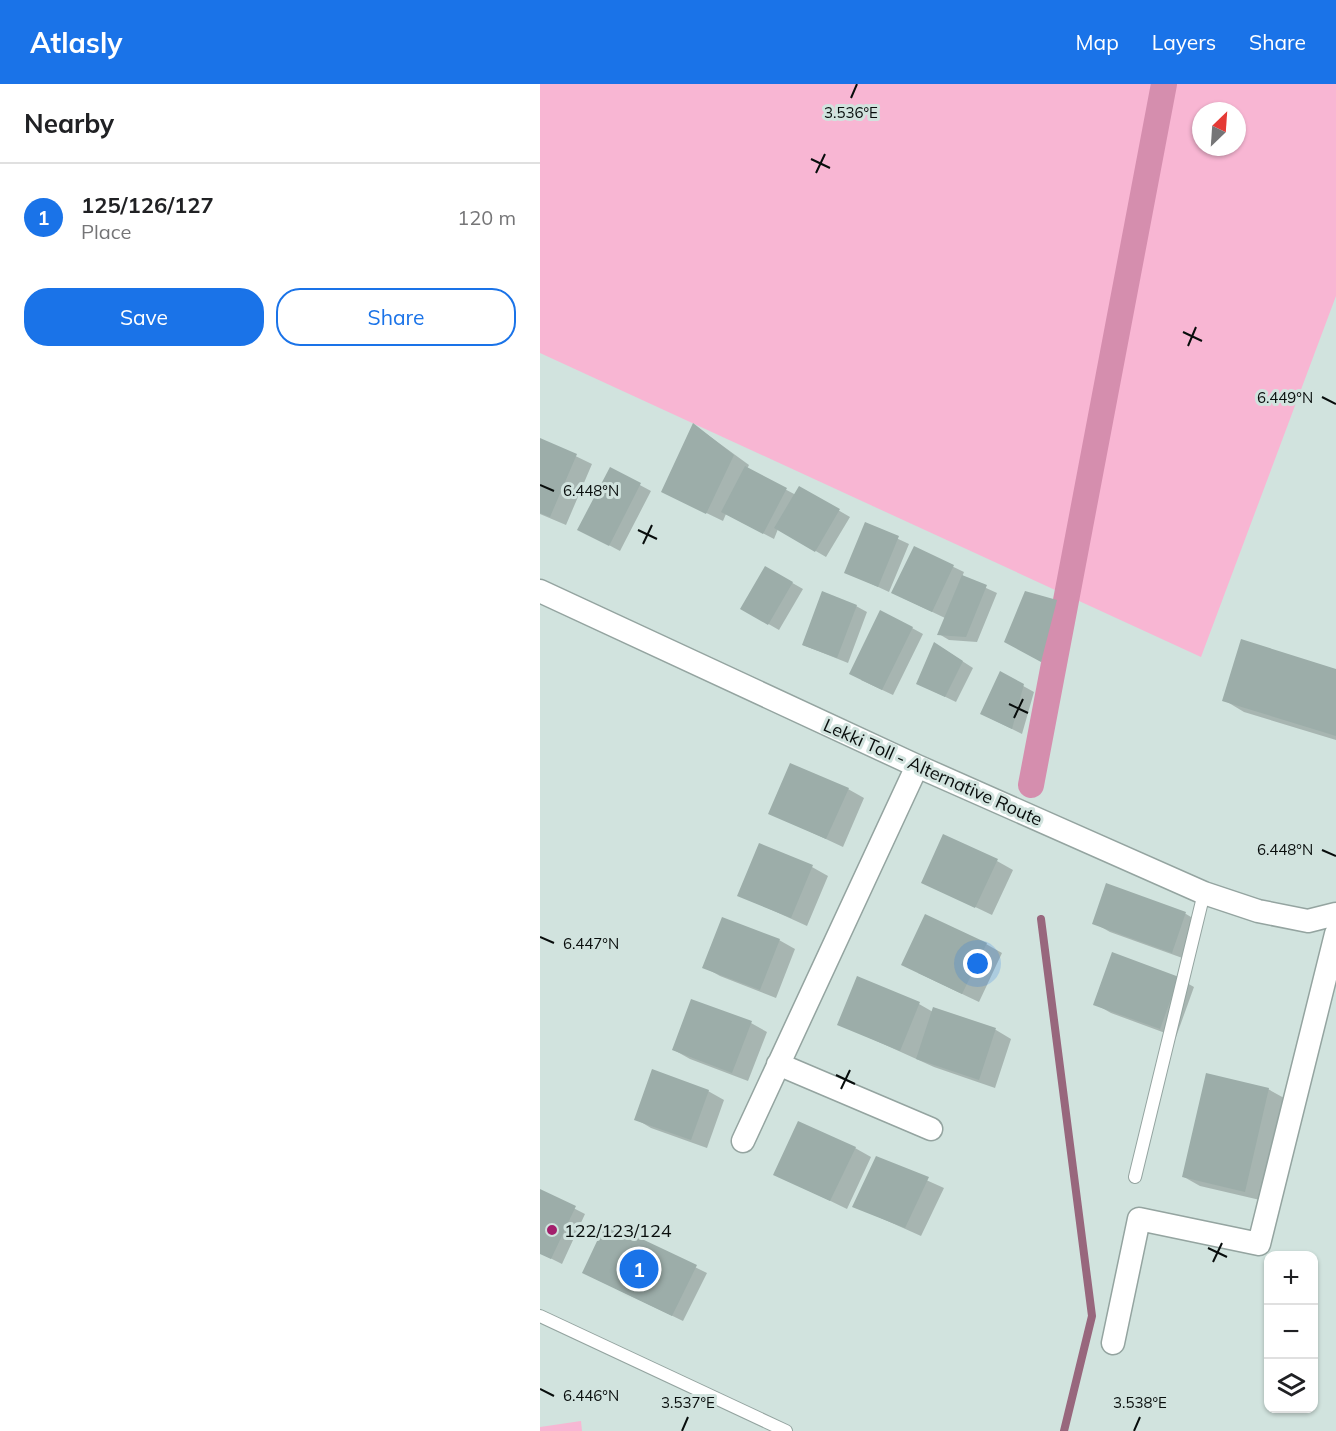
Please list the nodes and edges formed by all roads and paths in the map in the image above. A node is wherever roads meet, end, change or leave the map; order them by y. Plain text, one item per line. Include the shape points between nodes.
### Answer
1 (540, 591) edge
2 (916, 766) junction
3 (1204, 892) junction
4 (1336, 914) edge
5 (1336, 934) edge
6 (778, 1064) junction
7 (932, 1129) dead end
8 (743, 1141) dead end
9 (1135, 1177) dead end
10 (540, 1316) edge
11 (1113, 1343) dead end
12 (786, 1431) edge

1 - 2 street, Lekki Toll - Alternative Route
2 - 3 street, Lekki Toll - Alternative Route
2 - 6 street
3 - 4 street, Lekki Toll - Alternative Route via 1257,911 1308,921
3 - 9 lane
5 - 11 street via 1259,1244 1139,1219
6 - 7 street
6 - 8 street
10 - 12 lane

